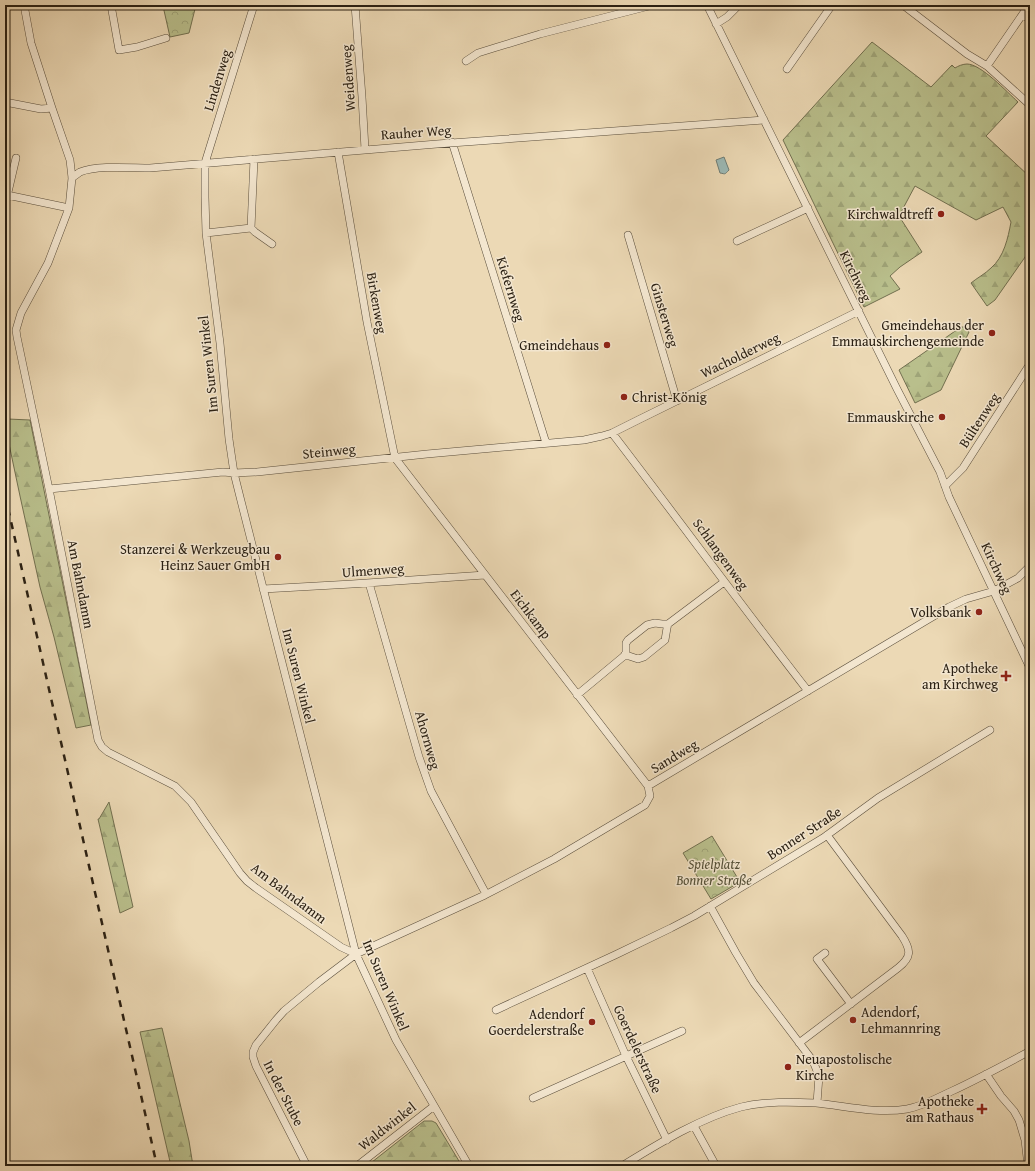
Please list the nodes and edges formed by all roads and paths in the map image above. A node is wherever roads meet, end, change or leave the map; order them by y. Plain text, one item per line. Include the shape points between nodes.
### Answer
1 (24, 5) edge
2 (111, 5) edge
3 (254, 5) edge
4 (356, 5) edge
5 (653, 5) edge
6 (707, 5) edge
7 (739, 5) edge
8 (832, 5) edge
9 (903, 5) edge
10 (1029, 5) edge
11 (1023, 14) junction
12 (1030, 20) edge
13 (716, 24) junction
14 (166, 38) dead end
15 (466, 61) dead end
16 (987, 66) junction
17 (787, 69) dead end
18 (5, 102) edge
19 (1030, 105) edge
20 (52, 108) junction
21 (764, 120) junction
22 (452, 142) junction
23 (365, 149) junction
24 (338, 152) junction
25 (16, 158) dead end
26 (254, 159) junction
27 (205, 163) junction
28 (72, 178) junction
29 (7, 195) junction
30 (5, 205) edge
31 (69, 208) junction
32 (808, 208) junction
33 (251, 228) junction
34 (206, 233) junction
35 (628, 235) dead end
36 (737, 241) dead end
37 (272, 244) dead end
38 (859, 311) junction
39 (1030, 364) edge
40 (677, 401) junction
41 (612, 433) junction
42 (546, 443) junction
43 (395, 458) junction
44 (234, 473) junction
45 (945, 486) junction
46 (49, 489) junction
47 (1030, 566) edge
48 (485, 575) junction
49 (724, 582) junction
50 (369, 583) junction
51 (263, 589) junction
52 (994, 591) junction
53 (668, 624) junction
54 (624, 656) junction
55 (1030, 668) edge
56 (808, 691) junction
57 (577, 694) junction
58 (990, 730) dead end
59 (648, 786) junction
60 (827, 835) junction
61 (486, 894) junction
62 (710, 906) junction
63 (825, 953) dead end
64 (356, 954) junction
65 (587, 968) junction
66 (851, 1004) junction
67 (496, 1010) dead end
68 (682, 1031) dead end
69 (799, 1043) junction
70 (1030, 1052) edge
71 (626, 1056) junction
72 (986, 1074) junction
73 (533, 1098) dead end
74 (816, 1103) junction
75 (434, 1106) junction
76 (694, 1126) junction
77 (667, 1140) junction
78 (307, 1166) edge
79 (357, 1166) edge
80 (469, 1166) edge
81 (622, 1166) edge
82 (716, 1166) edge
83 (1028, 1166) edge

1 - 20 street, Am Bahndamm via 31,43
2 - 14 street via 119,50
3 - 27 street, Lindenweg
4 - 23 street, Weidenweg
5 - 15 street via 540,34 478,53
6 - 13 street, Kirchweg
7 - 13 street
8 - 17 street
9 - 16 street via 967,54
10 - 11 street
11 - 12 street
11 - 16 street
13 - 21 street, Kirchweg
16 - 19 street
18 - 20 street via 42,109
20 - 28 street, Am Bahndamm via 70,160
21 - 22 street, Rauher Weg
21 - 32 street, Kirchweg
22 - 23 street, Rauher Weg
22 - 42 street, Kiefernweg
23 - 24 street, Rauher Weg
24 - 26 street, Rauher Weg
24 - 43 street, Birkenweg via 367,322
25 - 29 street
26 - 27 street, Rauher Weg
26 - 33 street
27 - 28 street, Rauher Weg via 150,168 103,168 89,170
27 - 34 street, Im Suren Winkel
28 - 31 street, Am Bahndamm
29 - 30 street
29 - 31 street
31 - 46 street, Am Bahndamm via 48,263 21,313 16,330
32 - 36 street
32 - 38 street, Kirchweg
33 - 34 street
33 - 37 street
34 - 44 street, Im Suren Winkel
35 - 40 street, Ginsterweg
38 - 40 street, Wacholderweg
38 - 45 street, Kirchweg
39 - 45 street, Bültenweg via 963,468
40 - 41 street, Wacholderweg
41 - 42 street, Steinweg via 590,439
41 - 49 street, Schlangenweg
42 - 43 street, Steinweg
43 - 44 street, Steinweg
43 - 48 street, Eichkamp
44 - 46 street, Steinweg
44 - 51 street, Im Suren Winkel
45 - 52 street, Kirchweg
46 - 64 street, Am Bahndamm via 98,740 102,747 175,786 191,802 247,881 341,947
47 - 52 street, Sandweg via 1018,578
48 - 50 street, Ulmenweg
48 - 57 street, Eichkamp
49 - 53 street
49 - 56 street, Schlangenweg
50 - 51 street, Ulmenweg
50 - 61 street, Ahornweg via 427,780
51 - 64 street, Im Suren Winkel
52 - 55 street, Kirchweg
52 - 56 street, Sandweg via 949,607
53 - 54 street via 647,625 628,640
53 - 54 street via 665,640 644,657 638,659
54 - 57 street
56 - 59 street, Sandweg
57 - 59 street, Eichkamp
58 - 60 street, Bonner Straße via 885,794
59 - 61 street, Sandweg via 650,796 645,805 558,857
60 - 62 street, Bonner Straße
60 - 66 street via 902,936 909,953 904,964
61 - 64 street, Sandweg
62 - 65 street, Bonner Straße via 671,928
62 - 69 street via 752,979
63 - 66 street via 817,959
64 - 75 street, Im Suren Winkel via 396,1040
64 - 78 street, In der Stube via 284,1011 253,1052 254,1062
65 - 67 street, Bonner Straße
65 - 71 street, Goerdelerstraße
66 - 69 street
68 - 71 street
69 - 74 street via 817,1069 819,1081
70 - 72 street
71 - 73 street
71 - 77 street, Goerdelerstraße
72 - 74 street via 927,1103 906,1109 886,1111
72 - 83 street via 1019,1120 1025,1140
74 - 76 street via 783,1102 745,1106
75 - 79 street, Waldwinkel
75 - 80 street, Im Suren Winkel
76 - 77 street
76 - 82 street
77 - 81 street

